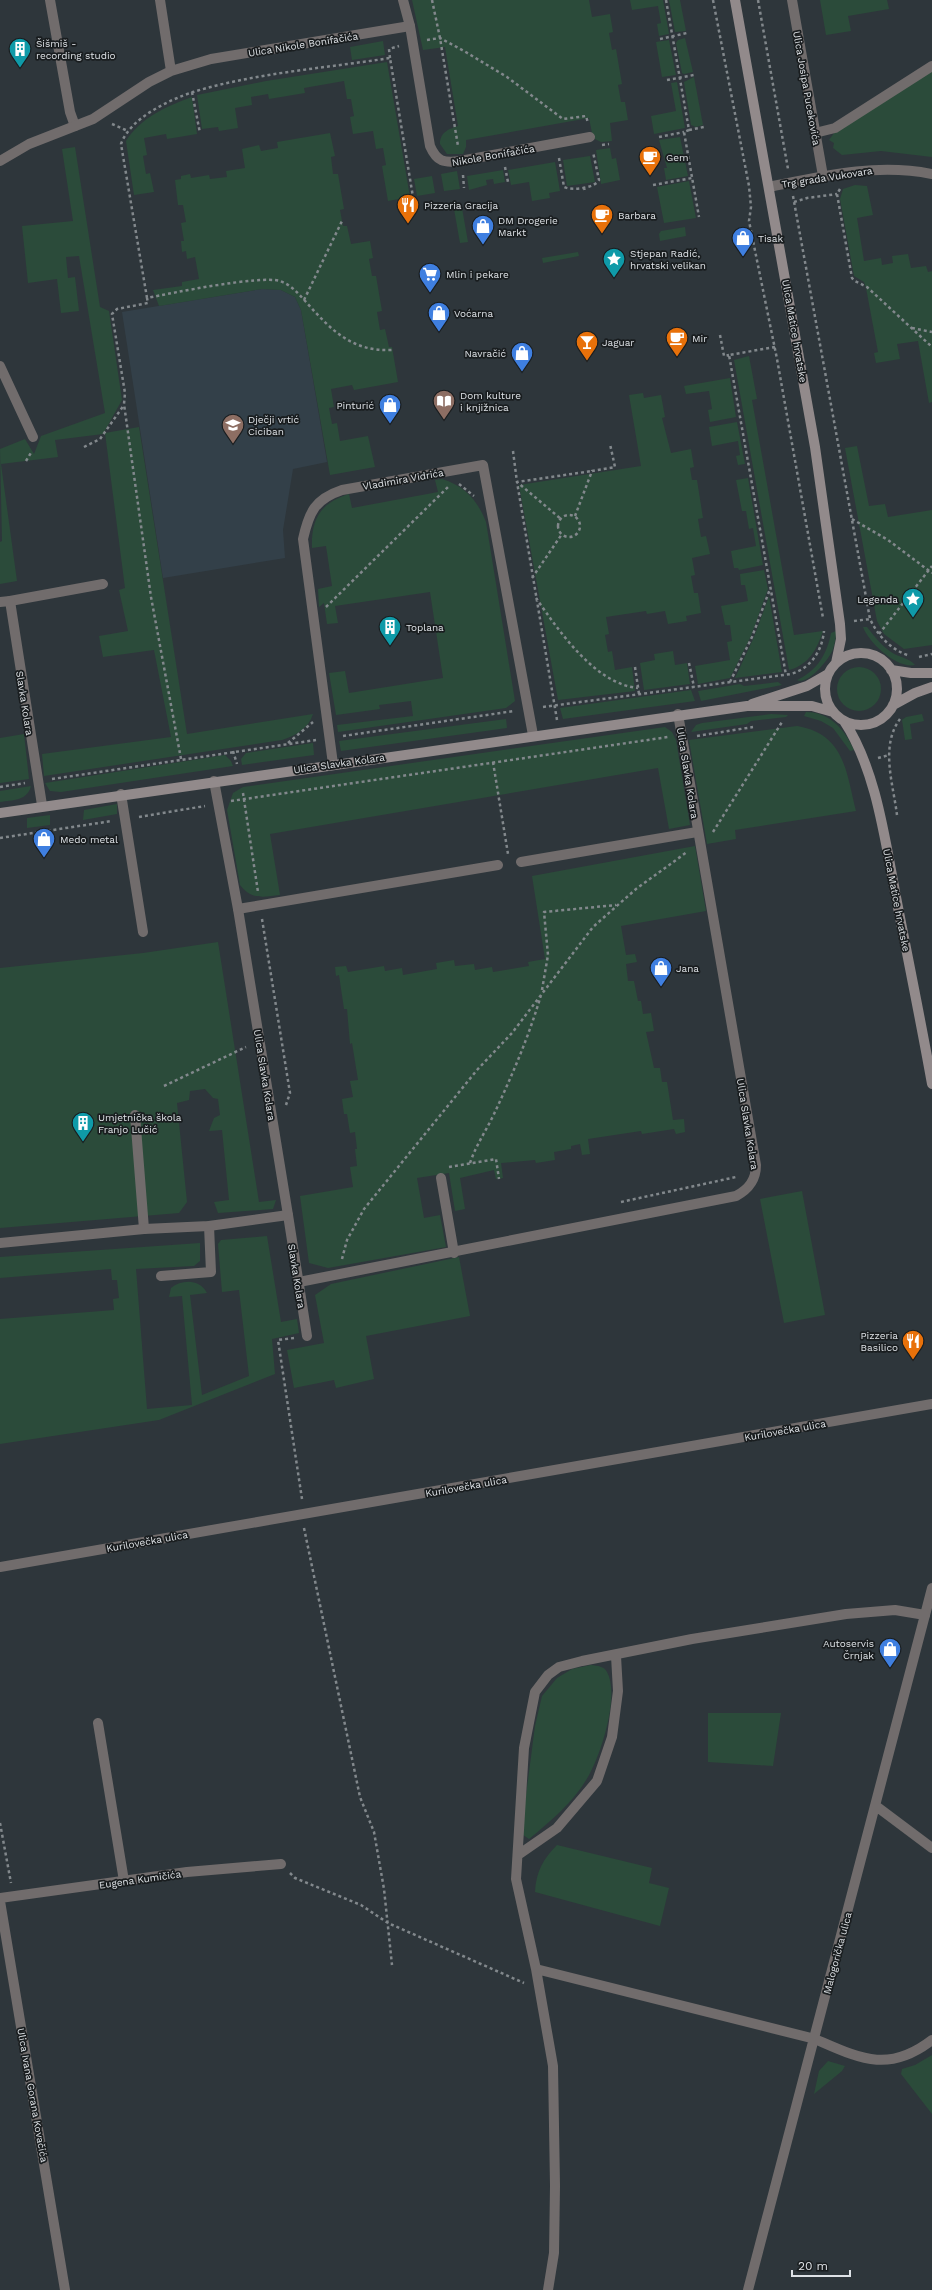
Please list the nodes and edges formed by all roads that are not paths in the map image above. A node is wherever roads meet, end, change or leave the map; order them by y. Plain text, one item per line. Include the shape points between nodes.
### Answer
1 (50, 0) edge
2 (160, 0) edge
3 (403, 0) edge
4 (735, 0) edge
5 (792, 0) edge
6 (410, 26) junction
7 (932, 66) edge
8 (171, 71) junction
9 (75, 126) junction
10 (815, 133) junction
11 (590, 137) road end
12 (0, 160) edge
13 (932, 174) edge
14 (822, 176) junction
15 (769, 187) junction
16 (0, 366) edge
17 (33, 437) dead end
18 (103, 584) dead end
19 (5, 602) edge
20 (836, 663) junction
21 (891, 670) junction
22 (932, 673) edge
23 (828, 674) junction
24 (932, 686) edge
25 (892, 705) junction
26 (747, 706) junction
27 (833, 712) junction
28 (678, 714) junction
29 (844, 721) junction
30 (533, 735) junction
31 (333, 764) junction
32 (214, 781) junction
33 (121, 794) junction
34 (42, 805) junction
35 (0, 813) edge
36 (698, 837) junction
37 (521, 862) dead end
38 (498, 866) dead end
39 (238, 909) junction
40 (143, 932) dead end
41 (932, 1084) edge
42 (135, 1115) dead end
43 (441, 1178) road end
44 (288, 1215) junction
45 (209, 1226) junction
46 (144, 1229) junction
47 (0, 1243) edge
48 (454, 1253) junction
49 (161, 1276) dead end
50 (299, 1282) junction
51 (307, 1336) road end
52 (932, 1404) edge
53 (0, 1567) edge
54 (932, 1588) edge
55 (925, 1615) junction
56 (616, 1656) junction
57 (98, 1723) dead end
58 (876, 1806) junction
59 (932, 1848) edge
60 (518, 1855) junction
61 (280, 1864) road end
62 (124, 1881) junction
63 (0, 1898) edge
64 (0, 1901) edge
65 (1, 1918) edge
66 (536, 1969) junction
67 (815, 2039) junction
68 (932, 2040) edge
69 (66, 2290) edge
70 (548, 2290) edge
71 (748, 2290) edge

1 - 9 street via 70,112
2 - 8 street
3 - 6 street
4 - 15 main road, Ulica Matice hrvatske
5 - 10 street, Ulica Josipa Pucekovića
6 - 8 street, Ulica Nikole Bonifačića via 211,59
6 - 11 street, Nikole Bonifačića via 430,146 442,162 460,161
7 - 10 street via 835,128
8 - 9 street, Ulica Nikole Bonifačića via 149,82 93,119
9 - 12 street, Ulica Nikole Bonifačića via 29,144
10 - 14 street, Ulica Josipa Pucekovića
13 - 14 street, Trg grada Vukovara via 896,169
14 - 15 street, Trg grada Vukovara
15 - 20 main road, Ulica Matice hrvatske via 815,447 840,624 841,640
16 - 17 street
18 - 19 street, Slavka Kolara
19 - 34 street, Slavka Kolara
20 - 21 main road via 855,654 865,653 879,658
20 - 23 main road
21 - 22 main road
21 - 25 main road via 896,688
23 - 26 main road, Ulica Slavka Kolara via 806,686
23 - 27 main road via 826,699
24 - 25 main road
25 - 29 main road via 883,717 871,723 853,724
26 - 27 main road, Ulica Slavka Kolara via 812,706
26 - 28 main road, Ulica Slavka Kolara
27 - 29 main road
28 - 30 main road, Ulica Slavka Kolara
28 - 36 street, Ulica Slavka Kolara
29 - 41 main road, Ulica Matice hrvatske via 863,760 885,839
30 - 31 main road, Ulica Slavka Kolara
30 - 31 street, Vladimira Vidrića via 483,465 342,490 323,498 310,514 303,539
31 - 32 main road, Ulica Slavka Kolara
32 - 33 main road, Ulica Slavka Kolara
32 - 39 street
33 - 34 main road, Ulica Slavka Kolara
33 - 40 street
34 - 35 main road, Ulica Slavka Kolara
36 - 37 street, Ulica Slavka Kolara via 683,834
36 - 48 street, Ulica Slavka Kolara via 756,1165 753,1181 736,1196
38 - 39 street
39 - 44 street, Ulica Slavka Kolara
42 - 46 street
43 - 48 street
44 - 45 street
44 - 50 street, Slavka Kolara
45 - 46 street
45 - 49 street via 211,1272
46 - 47 street
48 - 50 street, Ulica Slavka Kolara
50 - 51 street, Slavka Kolara
52 - 53 street, Kurilovečka ulica
54 - 55 street, Malogorička ulica
55 - 56 street via 895,1610 846,1614 692,1639
55 - 58 street, Malogorička ulica
56 - 60 street via 618,1691 612,1738 597,1781 557,1828
56 - 60 street via 559,1667 548,1675 535,1692 524,1748
57 - 62 street
58 - 59 street
58 - 67 street, Malogorička ulica
60 - 66 street via 516,1879
61 - 62 street, Eugena Kumičića via 187,1872
62 - 63 street, Eugena Kumičića
64 - 65 street, Ulica Ivana Gorana Kovačića
65 - 69 street, Ulica Ivana Gorana Kovačića
66 - 67 street
66 - 70 street via 553,2066 555,2216 554,2253
67 - 68 street via 858,2057 877,2061 912,2052
67 - 71 street, Malogorička ulica

